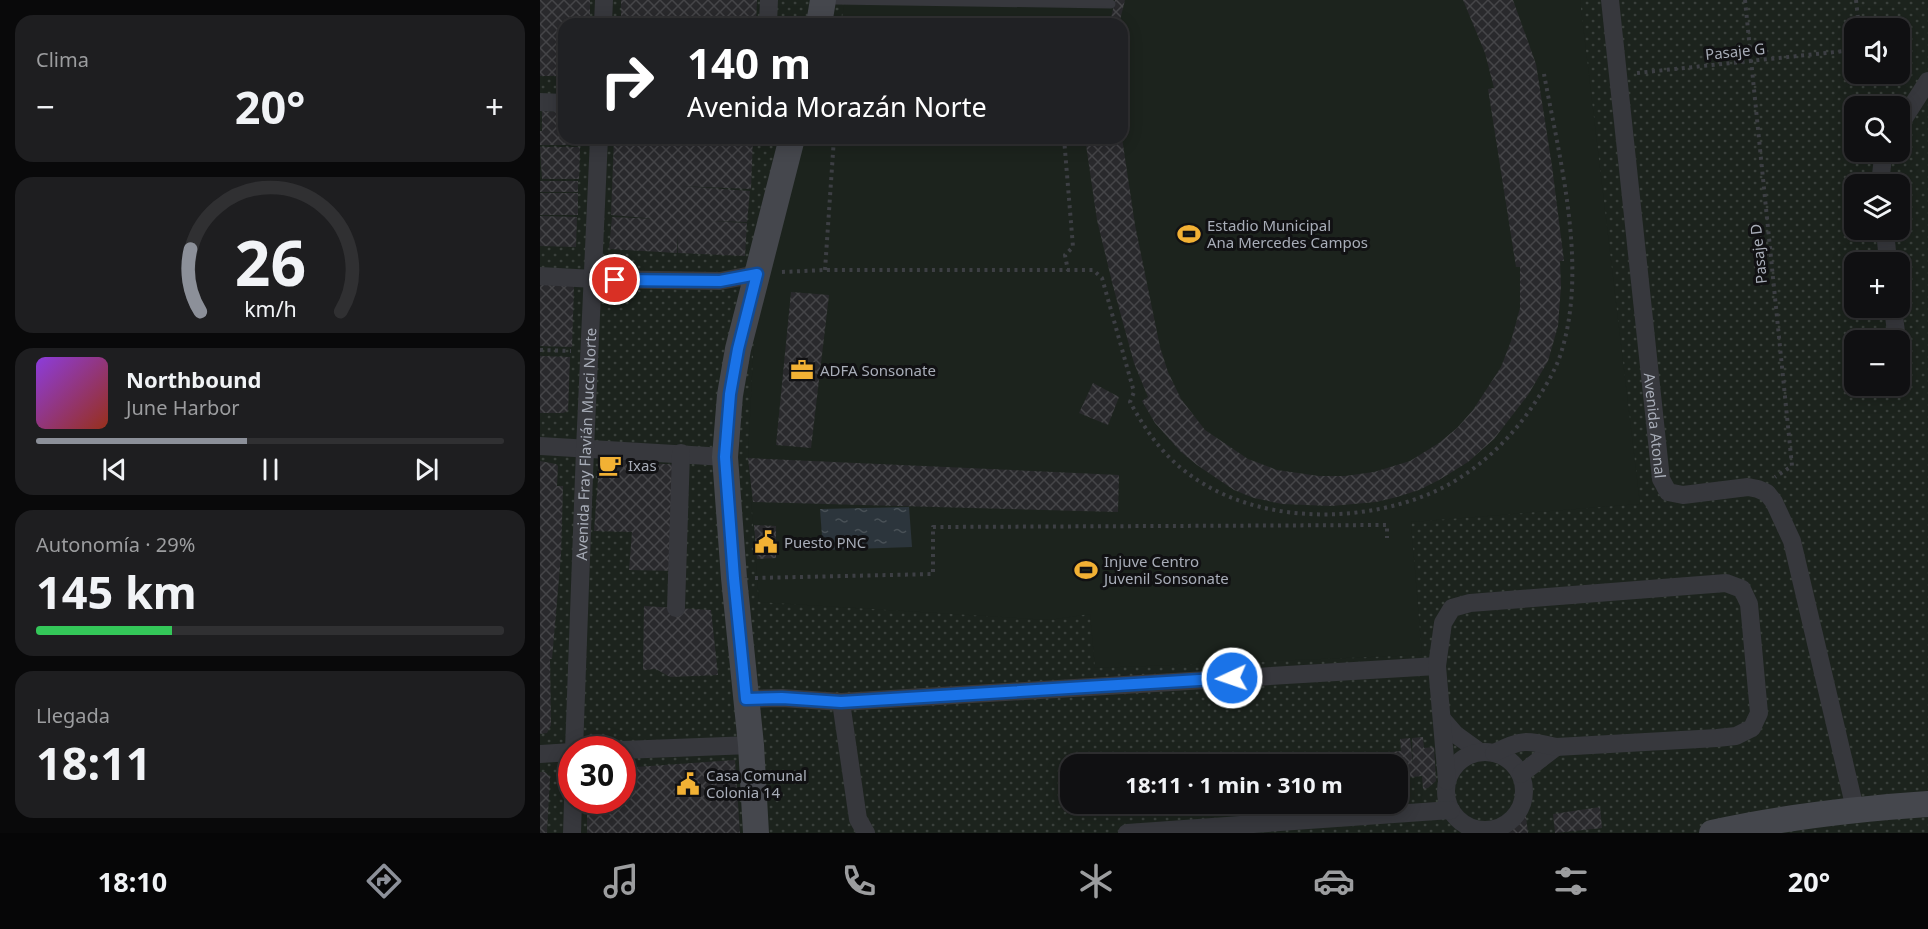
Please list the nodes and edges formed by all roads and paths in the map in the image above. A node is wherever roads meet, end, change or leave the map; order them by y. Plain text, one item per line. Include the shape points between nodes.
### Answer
1 (604, 0) edge
2 (769, 0) edge
3 (824, 0) edge
4 (835, 0) edge
5 (1610, 0) edge
6 (1745, 0) edge
7 (1856, 0) edge
8 (1111, 4) dead end
9 (603, 18) edge
10 (768, 18) edge
11 (820, 18) edge
12 (1858, 18) edge
13 (1844, 51) edge
14 (1752, 61) junction
15 (1544, 74) dead end
16 (1618, 75) junction
17 (1928, 81) edge
18 (540, 102) edge
19 (558, 103) edge
20 (1910, 109) edge
21 (599, 144) edge
22 (790, 144) edge
23 (834, 144) edge
24 (1064, 144) edge
25 (825, 270) junction
26 (1068, 271) junction
27 (757, 274) junction
28 (540, 276) edge
29 (594, 279) junction
30 (540, 350) edge
31 (590, 352) junction
32 (540, 446) edge
33 (585, 449) junction
34 (681, 453) junction
35 (725, 457) junction
36 (1767, 493) junction
37 (1387, 538) dead end
38 (734, 578) junction
39 (676, 608) dead end
40 (1437, 666) junction
41 (746, 699) junction
42 (841, 702) junction
43 (1442, 719) junction
44 (574, 736) edge
45 (751, 745) junction
46 (1556, 747) junction
47 (636, 749) edge
48 (558, 752) edge
49 (1487, 752) junction
50 (540, 754) edge
51 (1521, 774) junction
52 (1447, 781) junction
53 (1928, 804) edge
54 (1855, 809) junction
55 (1451, 810) junction
56 (573, 814) edge
57 (572, 833) edge
58 (756, 833) edge
59 (866, 833) edge
60 (1127, 833) edge
61 (1712, 833) edge

1 - 9 street
2 - 10 street
3 - 11 main road
4 - 8 lane
5 - 16 street, Avenida Atonal
6 - 14 path, Pasaje D
7 - 12 path
13 - 14 path, Pasaje G
14 - 16 path, Pasaje G
14 - 36 path, Pasaje D via 1792,466 1771,479
15 - 26 path via 1569,226 1573,275 1569,327 1545,387 1506,441 1431,494 1366,511 1300,513 1259,507 1207,486 1162,451 1130,402 1134,392 1102,278 1093,270
16 - 36 street, Avenida Atonal via 1661,480 1668,492 1683,495 1748,487
17 - 20 street
18 - 19 street
21 - 29 street, Avenida Fray Flavián Mucci Norte
22 - 27 main road
23 - 25 path
24 - 26 path via 1073,248 1065,255
25 - 26 path
25 - 27 path
27 - 29 street via 720,281
27 - 35 main road via 730,394
28 - 29 street
29 - 31 street, Avenida Fray Flavián Mucci Norte
30 - 31 path
31 - 33 street, Avenida Fray Flavián Mucci Norte
32 - 33 street
33 - 34 street
33 - 44 street, Avenida Fray Flavián Mucci Norte
34 - 35 street
34 - 39 street
35 - 38 main road
36 - 54 street via 1792,541
37 - 38 path via 1387,525 933,527 933,574
38 - 41 main road
40 - 42 street
40 - 43 street
40 - 46 street via 1443,623 1452,608 1470,603 1726,583 1742,589 1749,604 1759,713 1752,728 1736,736 1717,738
41 - 42 street
41 - 45 main road
42 - 59 street via 858,819
43 - 49 street via 1455,734
43 - 52 street
45 - 47 street
45 - 58 main road
46 - 49 street via 1521,741
46 - 51 street
48 - 50 street
49 - 51 street via 1506,757
49 - 52 street via 1466,757 1454,767
51 - 55 street via 1524,798 1516,814 1503,826 1479,830 1458,819
52 - 55 street via 1446,796
53 - 54 main road
54 - 61 main road
55 - 60 street
56 - 57 street

